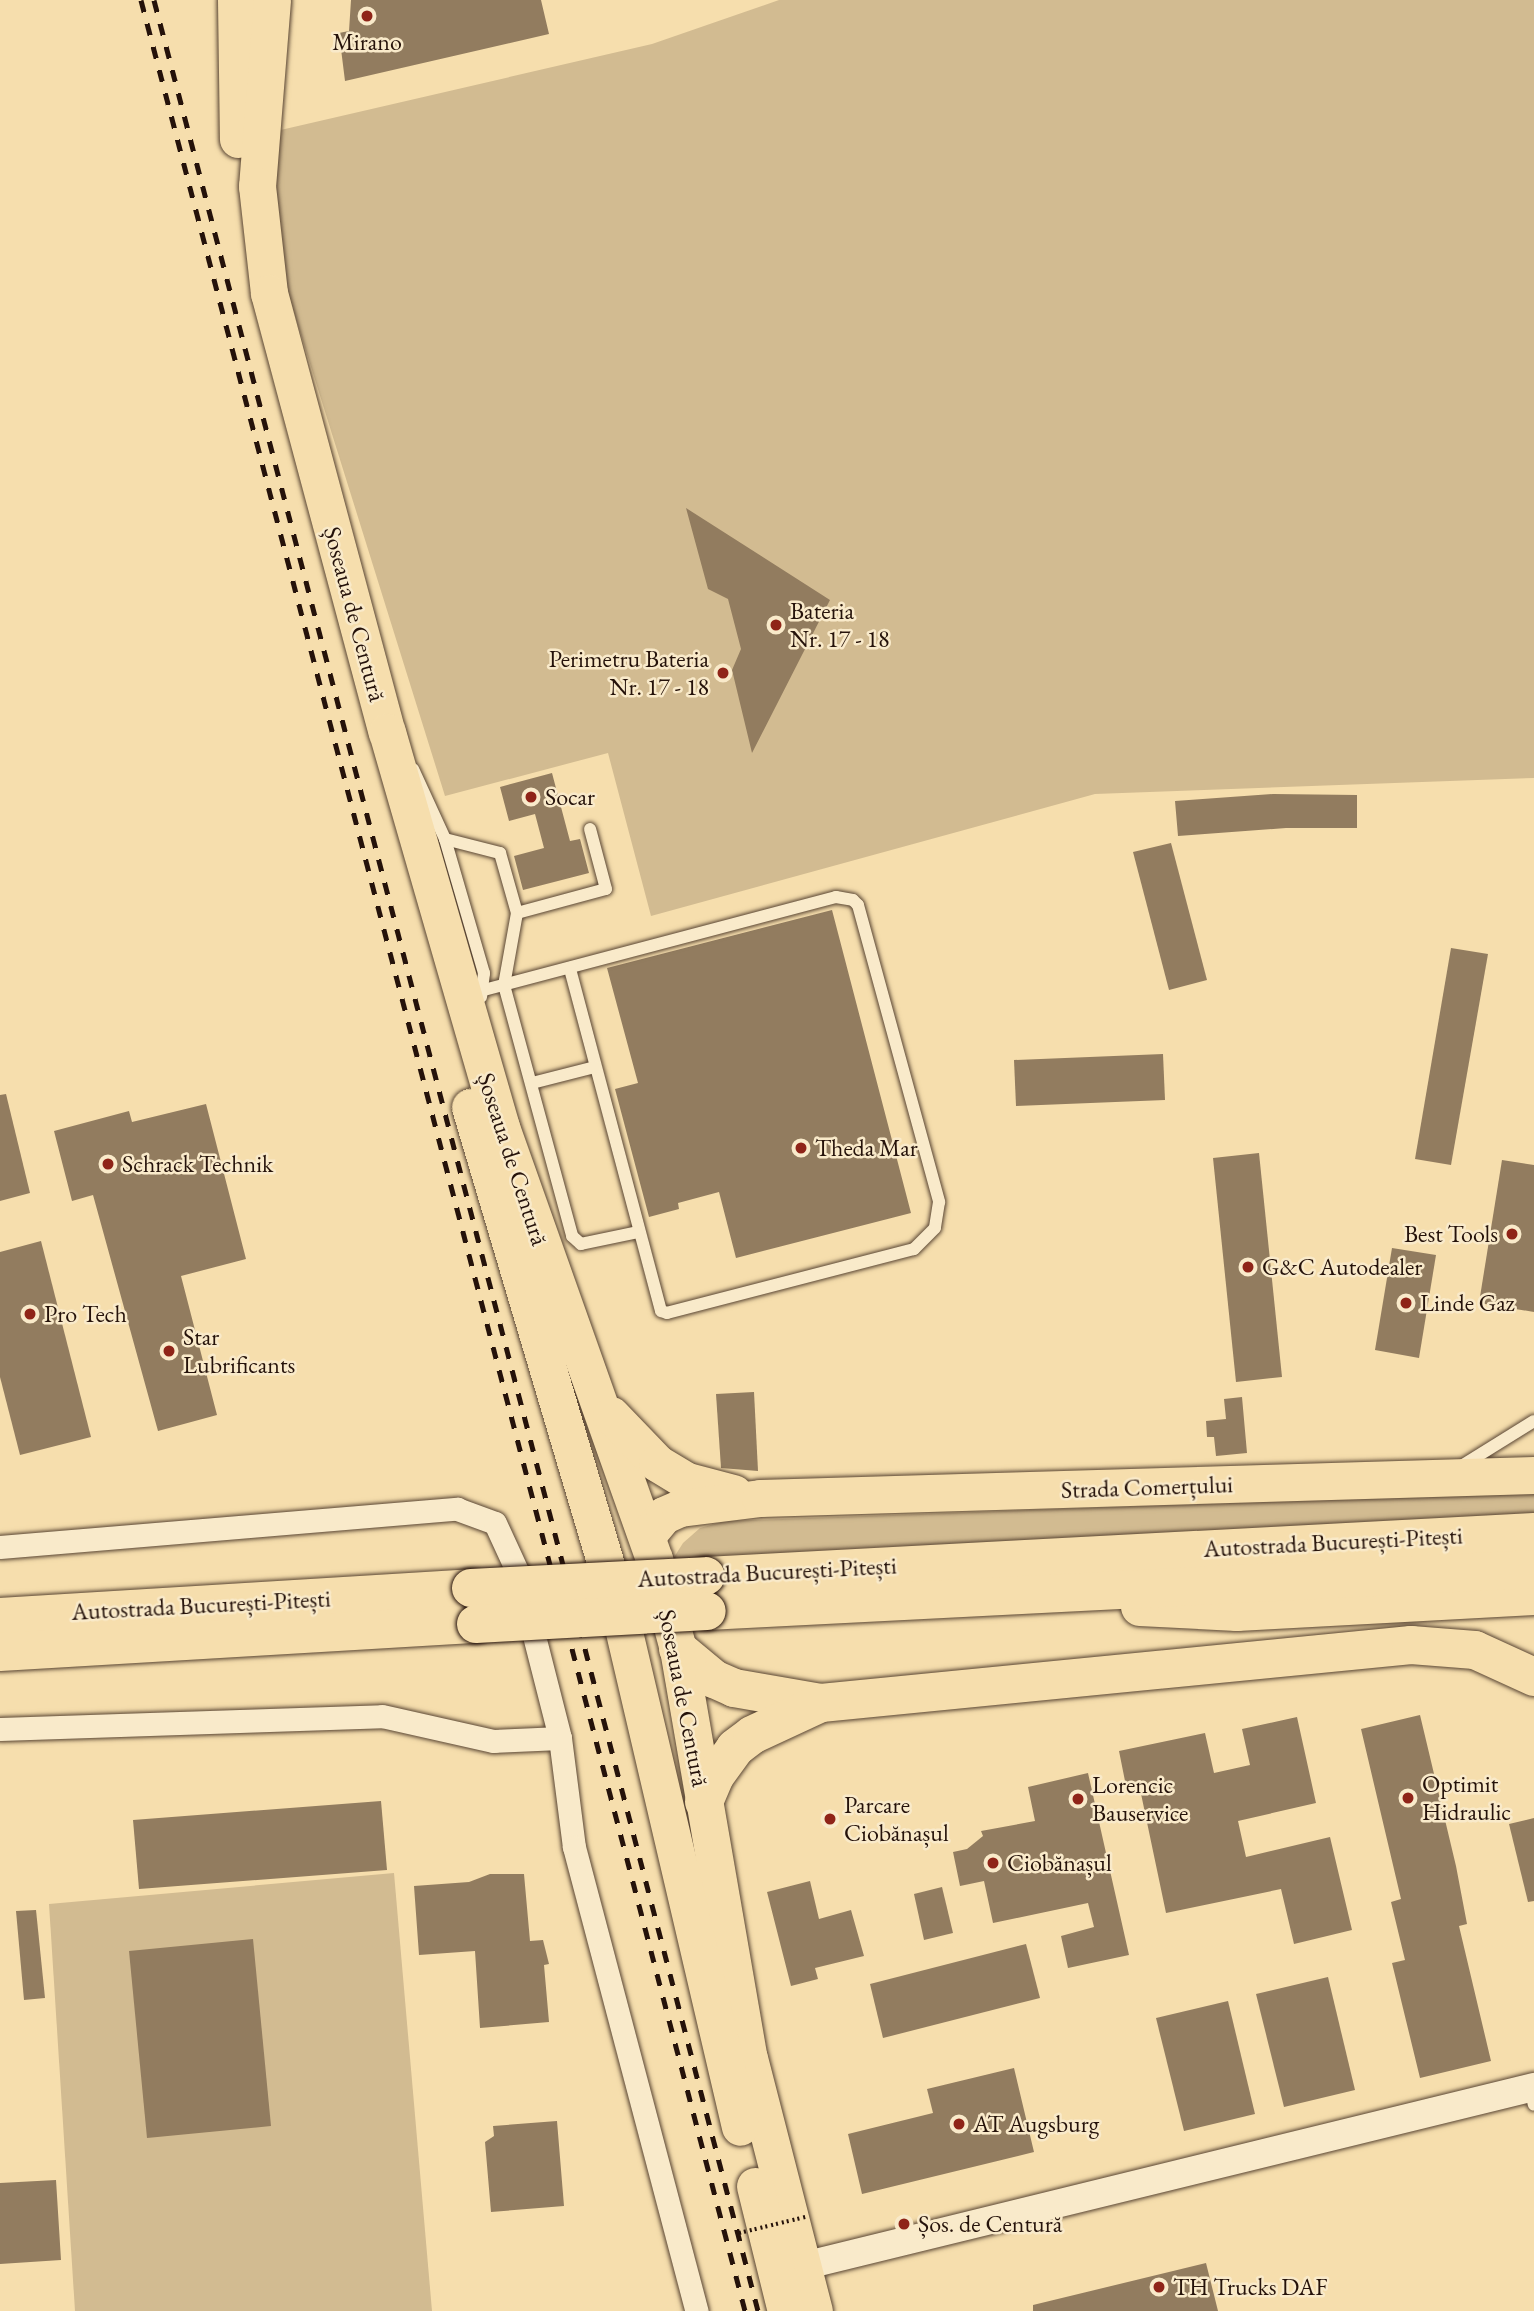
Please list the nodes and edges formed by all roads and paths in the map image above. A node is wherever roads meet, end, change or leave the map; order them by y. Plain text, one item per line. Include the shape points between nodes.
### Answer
1 (236, 0) edge
2 (249, 0) edge
3 (272, 0) edge
4 (238, 148) junction
5 (387, 732) junction
6 (590, 829) dead end
7 (445, 839) junction
8 (517, 913) junction
9 (570, 968) junction
10 (504, 985) junction
11 (477, 1004) junction
12 (595, 1067) junction
13 (532, 1083) junction
14 (638, 1232) junction
15 (602, 1404) junction
16 (1534, 1421) edge
17 (1534, 1475) edge
18 (1437, 1478) junction
19 (760, 1498) junction
20 (1534, 1532) edge
21 (647, 1535) junction
22 (0, 1547) edge
23 (1534, 1569) edge
24 (1534, 1584) edge
25 (1182, 1586) junction
26 (706, 1593) junction
27 (1033, 1594) junction
28 (1534, 1596) edge
29 (473, 1606) junction
30 (0, 1617) edge
31 (678, 1649) junction
32 (0, 1652) edge
33 (1534, 1677) edge
34 (821, 1703) junction
35 (0, 1729) edge
36 (561, 1738) junction
37 (704, 1802) junction
38 (1533, 2094) edge
39 (805, 2217) dead end
40 (739, 2233) dead end
41 (803, 2266) junction
42 (697, 2311) edge
43 (786, 2311) edge
44 (814, 2311) edge

1 - 4 main road
2 - 4 main road, Șoseaua de Centură
3 - 5 main road, Șoseaua de Centură via 258,147 262,257
4 - 43 main road, Șoseaua de Centură via 240,221 258,328 487,1171 617,1602
5 - 7 lane via 422,786
5 - 11 main road, Șoseaua de Centură
6 - 8 lane via 606,889
7 - 8 lane via 500,853
7 - 11 lane via 484,972
8 - 10 lane
9 - 10 lane
9 - 12 lane
9 - 14 lane via 836,897 853,900 939,1202 934,1228 914,1249 667,1314 657,1306
10 - 11 lane
10 - 13 lane
11 - 15 main road, Șoseaua de Centură via 535,1228
12 - 13 lane
12 - 14 lane
13 - 14 lane via 576,1242
15 - 19 main road via 633,1441 667,1469 707,1487
15 - 21 main road, Șoseaua de Centură
16 - 18 lane
17 - 18 main road, Strada Comerțului
18 - 19 main road, Strada Comerțului
19 - 21 main road via 680,1508 664,1515
20 - 26 highway, Autostrada București-Pitești
21 - 31 main road, Șoseaua de Centură
22 - 36 street via 354,1516 473,1511 495,1523 509,1549
23 - 25 highway, Autostrada București-Pitești
24 - 25 highway via 1275,1594
25 - 27 highway, Autostrada București-Pitești
26 - 27 highway, Autostrada București-Pitești
26 - 29 highway, Autostrada București-Pitești, bridge
27 - 28 highway via 1197,1612
29 - 30 highway, Autostrada București-Pitești
29 - 32 highway, Autostrada București-Pitești
31 - 34 highway via 714,1679 734,1688
31 - 37 main road, Șoseaua de Centură
33 - 34 highway via 1475,1650 1411,1644
34 - 37 highway via 752,1735 735,1748
35 - 36 street via 382,1716 493,1741
36 - 42 street via 574,1847
37 - 41 main road, Șoseaua de Centură via 749,2058
38 - 41 street
39 - 40 path, bridge
41 - 44 main road, Șoseaua de Centură

